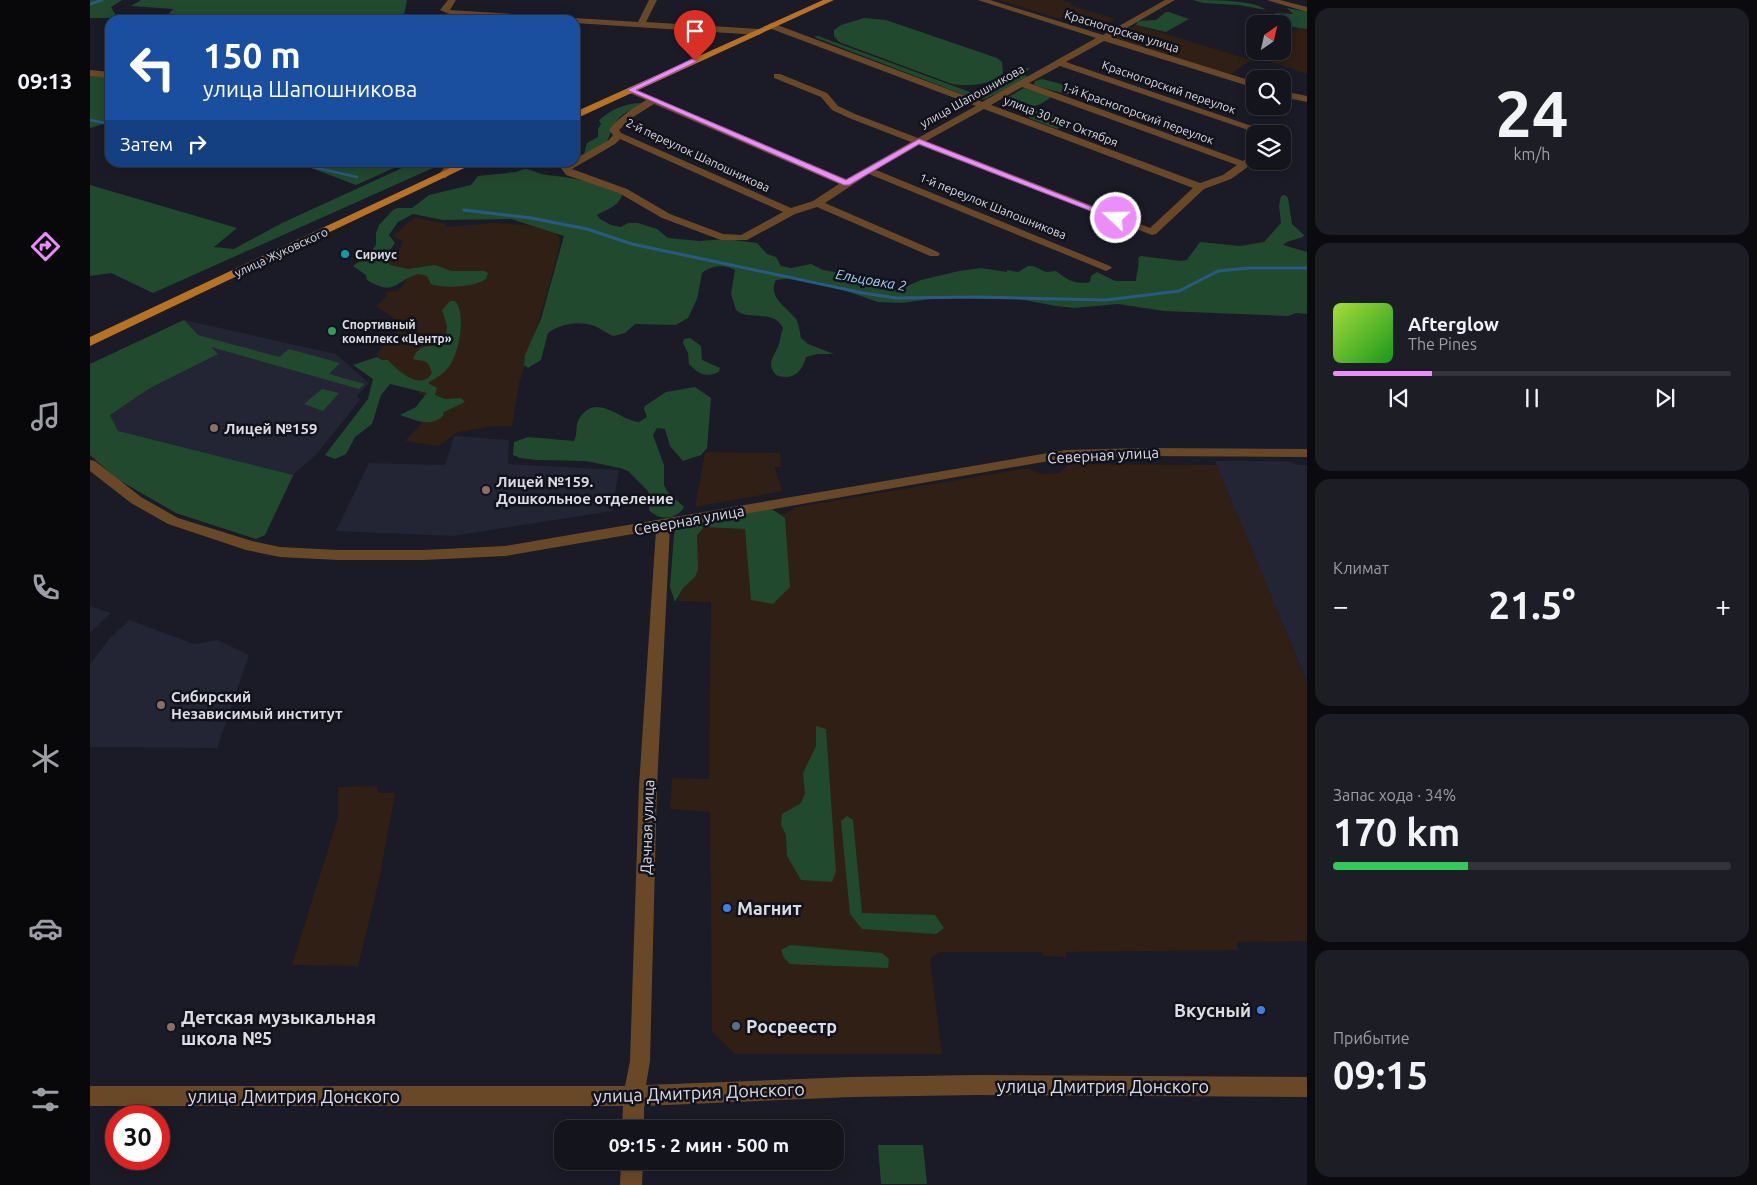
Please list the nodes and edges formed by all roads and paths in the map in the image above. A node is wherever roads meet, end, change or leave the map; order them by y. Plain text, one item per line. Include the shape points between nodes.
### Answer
1 (452, 0) edge
2 (652, 0) edge
3 (830, 0) edge
4 (982, 0) edge
5 (1171, 0) edge
6 (1271, 0) edge
7 (1307, 10) edge
8 (501, 15) edge
9 (580, 20) edge
10 (641, 23) junction
11 (772, 26) junction
12 (759, 32) junction
13 (1102, 39) junction
14 (1059, 63) junction
15 (90, 73) edge
16 (105, 75) edge
17 (778, 76) dead end
18 (1246, 82) edge
19 (1022, 84) junction
20 (630, 90) junction
21 (1307, 91) edge
22 (1291, 96) edge
23 (1294, 97) junction
24 (1307, 99) edge
25 (653, 100) junction
26 (984, 105) junction
27 (580, 114) edge
28 (1246, 126) edge
29 (618, 136) junction
30 (919, 141) junction
31 (580, 160) edge
32 (1245, 165) joint
33 (450, 167) edge
34 (461, 167) edge
35 (568, 167) edge
36 (868, 170) junction
37 (442, 176) junction
38 (846, 183) junction
39 (1200, 187) junction
40 (817, 203) junction
41 (791, 212) junction
42 (934, 254) dead end
43 (1106, 268) dead end
44 (90, 342) edge
45 (1307, 453) edge
46 (90, 464) edge
47 (663, 524) junction
48 (1307, 1087) edge
49 (90, 1096) edge
50 (634, 1096) junction
51 (633, 1120) edge
52 (632, 1170) edge
53 (631, 1185) edge

1 - 8 street via 444,10
2 - 10 street
3 - 11 main road
4 - 13 street, Красногорская улица
5 - 13 street, улица Шапошникова
6 - 7 street
9 - 10 street
10 - 12 street
11 - 12 main road
11 - 26 street, улица 30 лет Октября
12 - 20 main road
13 - 14 street, улица Шапошникова
13 - 18 street, Красногорская улица
14 - 19 street, улица Шапошникова
14 - 28 street, Красногорский переулок
15 - 16 street
17 - 30 street via 824,95 835,108
19 - 26 street, улица Шапошникова
19 - 32 street, 1-й Красногорский переулок
20 - 25 street
20 - 27 main road
21 - 23 street
22 - 23 street
23 - 24 street
25 - 29 street, 2-й переулок Шапошникова via 618,124 614,130
25 - 38 street
26 - 30 street, улица Шапошникова
26 - 39 street, улица 30 лет Октября
29 - 31 street, улица Шапошникова
29 - 41 street, 2-й переулок Шапошникова
30 - 36 street, улица Шапошникова
30 - 39 street via 1152,232
32 - 39 street via 1227,177
33 - 37 street
34 - 37 main road, улица Жуковского
35 - 41 street, улица Шапошникова via 570,173 623,191 666,216 721,237 743,238
36 - 38 street, улица Шапошникова
36 - 43 street, 1-й переулок Шапошникова
37 - 44 main road, улица Жуковского
38 - 40 street, улица Шапошникова
40 - 41 street, улица Шапошникова
40 - 42 street
45 - 47 street, Северная улица via 1066,454
46 - 47 street, Северная улица via 136,500 173,521 280,552 338,556 505,551
47 - 50 street, Дачная улица via 660,618 648,776 640,1061
48 - 50 street, улица Дмитрия Донского via 968,1085
49 - 50 street, улица Дмитрия Донского
50 - 51 street, Дачная улица
52 - 53 street

